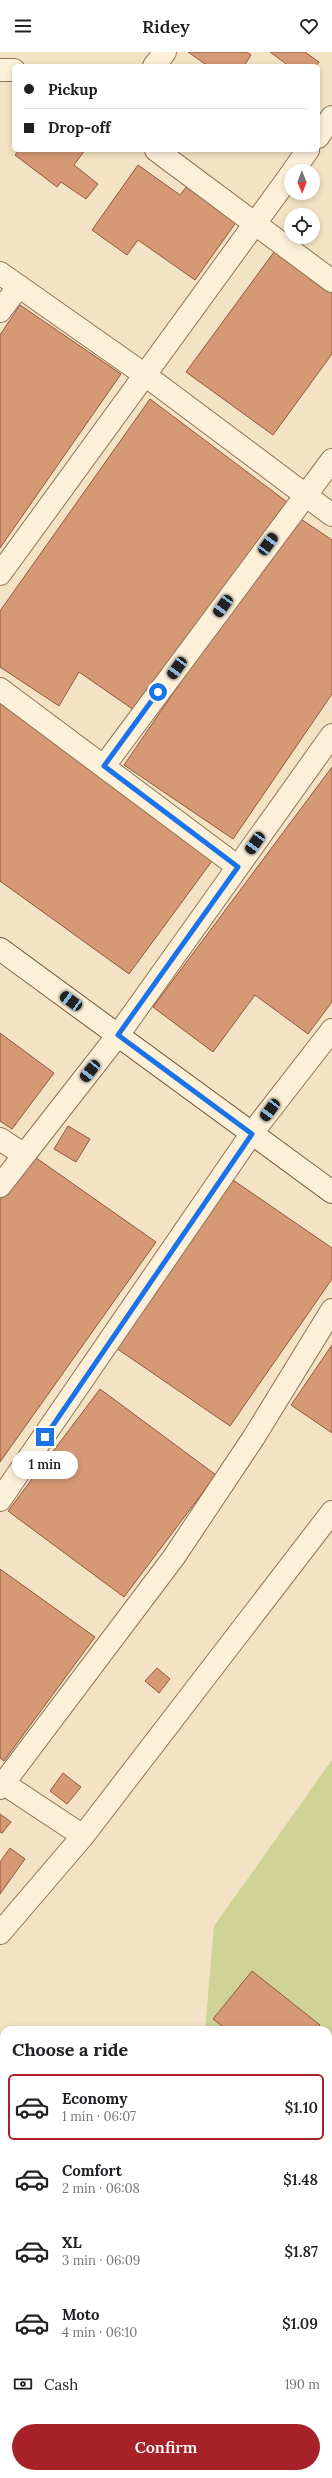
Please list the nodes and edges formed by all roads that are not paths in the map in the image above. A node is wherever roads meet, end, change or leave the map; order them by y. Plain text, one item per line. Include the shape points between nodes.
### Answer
1 (165, 52) edge
2 (156, 64) edge
3 (0, 70) edge
4 (12, 70) edge
5 (332, 117) edge
6 (320, 134) edge
7 (159, 152) edge
8 (307, 152) edge
9 (298, 164) edge
10 (284, 184) edge
11 (255, 224) junction
12 (0, 273) edge
13 (332, 281) edge
14 (19, 286) junction
15 (0, 311) edge
16 (145, 375) junction
17 (332, 460) edge
18 (305, 495) junction
19 (332, 516) edge
20 (0, 574) edge
21 (0, 689) edge
22 (332, 735) edge
23 (104, 766) junction
24 (238, 867) junction
25 (0, 949) edge
26 (332, 1030) edge
27 (118, 1035) junction
28 (252, 1134) junction
29 (0, 1139) edge
30 (24, 1155) junction
31 (0, 1186) edge
32 (332, 1192) edge
33 (332, 1310) edge
34 (0, 1500) edge
35 (332, 1512) edge
36 (1, 1784) edge
37 (84, 1836) junction
38 (0, 1933) edge

1 - 2 street
3 - 4 street
5 - 6 street
7 - 11 street
8 - 9 street
10 - 11 street
11 - 13 street
11 - 16 street
12 - 14 street
14 - 15 street
14 - 16 street
16 - 18 street
16 - 20 street
17 - 18 street
18 - 19 street
18 - 23 street
21 - 23 street
22 - 24 street
23 - 24 street
24 - 27 street
25 - 27 street
26 - 28 street
27 - 28 street
27 - 30 street
28 - 32 street
28 - 34 street
29 - 30 street
30 - 31 street
33 - 36 street via 254,1437 174,1557
35 - 37 street
36 - 37 street
37 - 38 street

